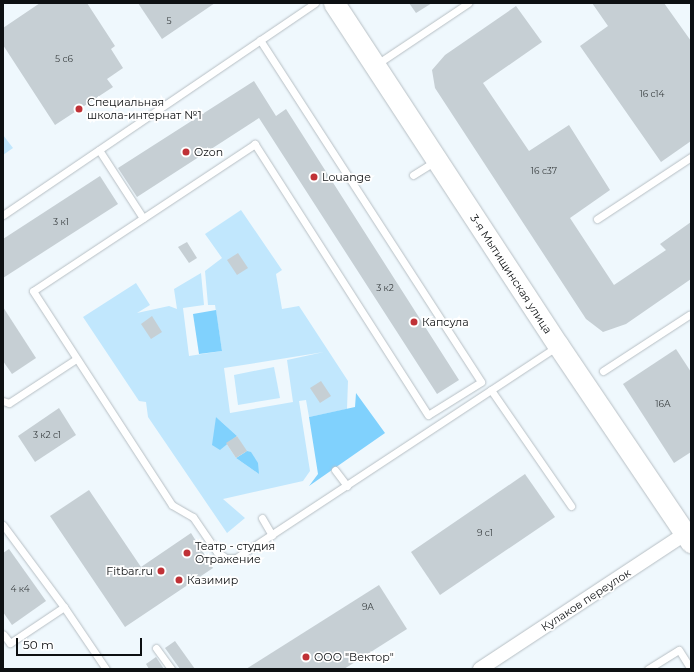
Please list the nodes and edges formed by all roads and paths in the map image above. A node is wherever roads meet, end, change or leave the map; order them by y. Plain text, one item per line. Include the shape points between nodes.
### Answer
1 (315, 3) edge
2 (334, 3) edge
3 (468, 3) edge
4 (260, 40) junction
5 (375, 65) junction
6 (99, 150) junction
7 (691, 157) edge
8 (436, 159) junction
9 (413, 176) dead end
10 (3, 215) edge
11 (143, 218) junction
12 (597, 219) dead end
13 (689, 315) dead end
14 (558, 345) junction
15 (76, 359) junction
16 (603, 371) dead end
17 (491, 390) junction
18 (3, 401) edge
19 (336, 470) dead end
20 (347, 486) junction
21 (571, 506) dead end
22 (262, 518) dead end
23 (3, 525) edge
24 (272, 535) junction
25 (689, 536) edge
26 (64, 607) junction
27 (3, 634) edge
28 (156, 648) dead end
29 (106, 669) edge
30 (171, 669) edge
31 (480, 669) edge
32 (648, 669) edge
33 (691, 669) edge

1 - 4 lane
2 - 5 street, 3-я Мытищинская улица
3 - 5 lane
4 - 6 lane
4 - 11 lane via 481,382 428,415 255,144
5 - 8 street, 3-я Мытищинская улица
6 - 10 lane
6 - 11 lane
7 - 12 lane
8 - 9 lane
8 - 14 street, 3-я Мытищинская улица
11 - 15 lane via 33,292
13 - 16 lane
14 - 17 lane
14 - 25 street, 3-я Мытищинская улица
15 - 18 lane via 9,403
15 - 24 lane via 172,505 193,517 217,552 226,558 236,558
17 - 20 lane
17 - 21 lane
19 - 20 lane
20 - 24 lane
22 - 24 lane
23 - 26 lane
25 - 31 street, Кулаков переулок
26 - 27 lane via 10,643
26 - 29 lane
28 - 30 lane
32 - 33 lane via 679,650

